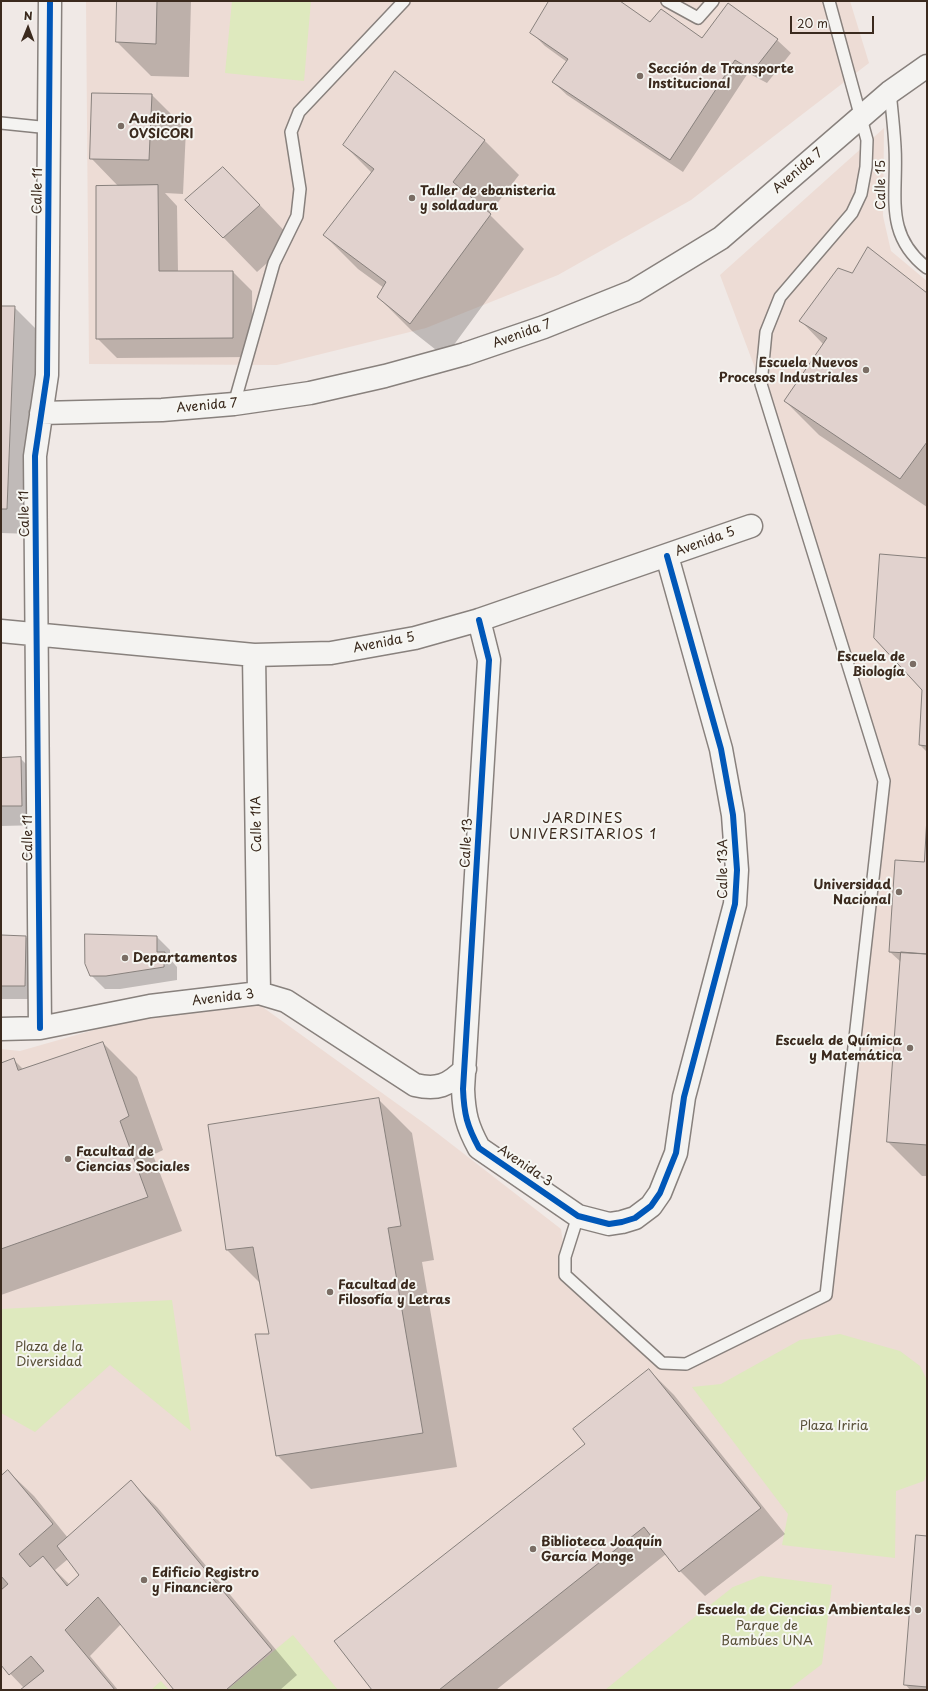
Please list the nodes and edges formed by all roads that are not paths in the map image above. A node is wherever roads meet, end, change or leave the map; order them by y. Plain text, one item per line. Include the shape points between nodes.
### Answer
1 (50, 1) edge
2 (404, 1) edge
3 (667, 1) edge
4 (713, 1) edge
5 (829, 1) edge
6 (927, 66) edge
7 (890, 92) junction
8 (860, 118) junction
9 (1, 123) edge
10 (50, 128) junction
11 (927, 268) edge
12 (234, 404) junction
13 (41, 413) junction
14 (751, 526) dead end
15 (667, 556) junction
16 (479, 620) junction
17 (1, 631) edge
18 (37, 635) junction
19 (254, 655) junction
20 (259, 993) junction
21 (40, 1028) junction
22 (1, 1029) edge
23 (465, 1069) junction
24 (578, 1216) junction
25 (635, 1218) joint

1 - 10 street, Calle 11
2 - 12 lane via 299,112 291,132 300,189 297,216 274,263
3 - 4 lane via 698,18
5 - 8 lane
6 - 7 street, Avenida 7
7 - 8 street, Avenida 7
7 - 11 lane, Calle 15 via 895,148 896,220 904,242
8 - 12 street, Avenida 7 via 721,238 634,291 544,327 465,354 310,393
8 - 24 lane via 866,140 866,167 861,194 852,213 780,296 766,332 761,384 884,781 826,1295 686,1364 662,1363 565,1275 565,1257
9 - 10 lane
10 - 13 street, Calle 11 via 47,375
12 - 13 street, Avenida 7 via 162,410
13 - 18 street, Calle 11 via 35,456
14 - 15 street, Avenida 5
15 - 16 street, Avenida 5
15 - 25 street, Calle 13A via 721,749 733,814 737,870 735,904 684,1097 676,1153 660,1193 650,1206
16 - 19 street, Avenida 5 via 414,638 331,653
16 - 23 street, Calle 13 via 489,660
17 - 18 street, Avenida 5
18 - 19 street, Avenida 5
18 - 21 street, Calle 11
19 - 20 street, Calle 11A
20 - 21 street, Avenida 3 via 150,1006
20 - 23 street, Avenida 3 via 286,1001 414,1085 429,1088 443,1085
21 - 22 street, Avenida 3
23 - 24 street, Avenida 3 via 464,1112 470,1132 479,1148
24 - 25 street, Avenida 3 via 608,1224

